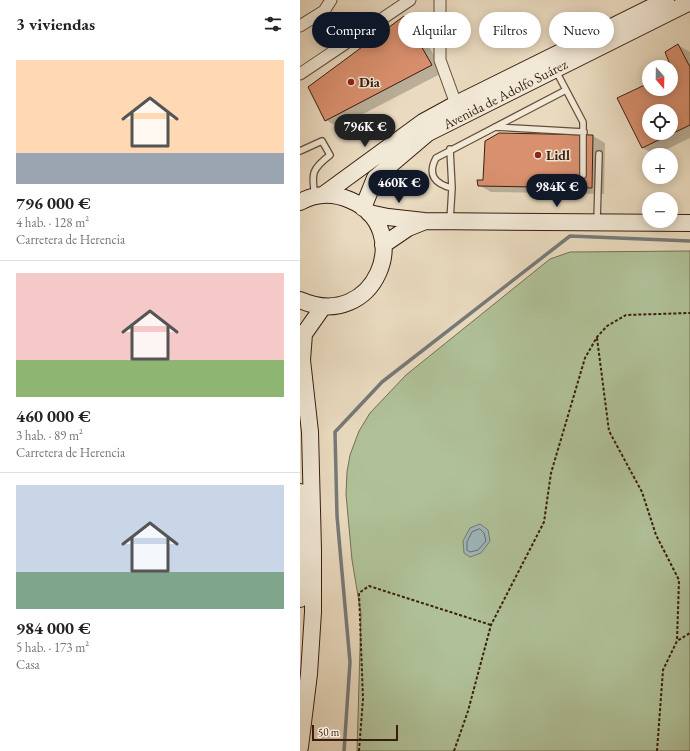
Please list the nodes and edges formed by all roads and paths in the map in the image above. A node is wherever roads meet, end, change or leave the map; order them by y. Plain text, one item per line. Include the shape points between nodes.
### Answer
1 (331, 0) edge
2 (410, 0) edge
3 (440, 0) edge
4 (666, 0) edge
5 (690, 2) edge
6 (300, 26) edge
7 (555, 69) junction
8 (300, 74) edge
9 (566, 90) junction
10 (456, 104) junction
11 (426, 127) junction
12 (495, 127) junction
13 (584, 132) junction
14 (450, 149) junction
15 (300, 151) edge
16 (599, 154) dead end
17 (583, 175) dead end
18 (452, 188) junction
19 (319, 195) junction
20 (300, 202) edge
21 (366, 210) junction
22 (424, 221) junction
23 (450, 221) junction
24 (597, 222) junction
25 (690, 223) edge
26 (383, 245) junction
27 (300, 300) edge
28 (323, 307) junction
29 (690, 313) edge
30 (597, 337) junction
31 (300, 492) edge
32 (300, 600) edge
33 (491, 625) junction
34 (690, 633) edge
35 (677, 641) junction
36 (300, 747) edge
37 (359, 751) edge
38 (454, 751) edge
39 (657, 751) edge

1 - 6 street via 324,11
2 - 8 street
3 - 10 street via 440,60
4 - 10 street, Avenida de Adolfo Suárez
5 - 7 street, Avenida de Adolfo Suárez
7 - 9 lane
7 - 11 street, Avenida de Adolfo Suárez
9 - 12 lane
9 - 13 lane via 584,122
10 - 11 street, Avenida de Adolfo Suárez
11 - 19 street
11 - 21 street via 375,178
12 - 13 lane
12 - 14 lane
13 - 17 lane
14 - 18 lane
14 - 18 lane via 436,158 433,174 436,182
15 - 19 lane via 322,141 330,155 317,165 313,173 313,183
16 - 24 lane
18 - 23 lane
19 - 20 street
19 - 21 street via 344,197
21 - 22 street via 388,217
21 - 26 street via 378,227
22 - 23 street
22 - 26 street via 408,228
23 - 24 street
24 - 25 street
26 - 28 street via 383,261 377,277 368,290 345,304
27 - 28 street
28 - 36 street via 304,334 302,360 310,432 313,550 309,674
29 - 30 path via 626,315 607,326
30 - 33 path via 585,358 551,473 544,522
30 - 35 path via 609,431 642,492 656,535 679,580
31 - 32 street
33 - 37 path via 368,586 359,593 363,699
33 - 38 path via 468,711
34 - 35 path
35 - 39 path via 662,670

